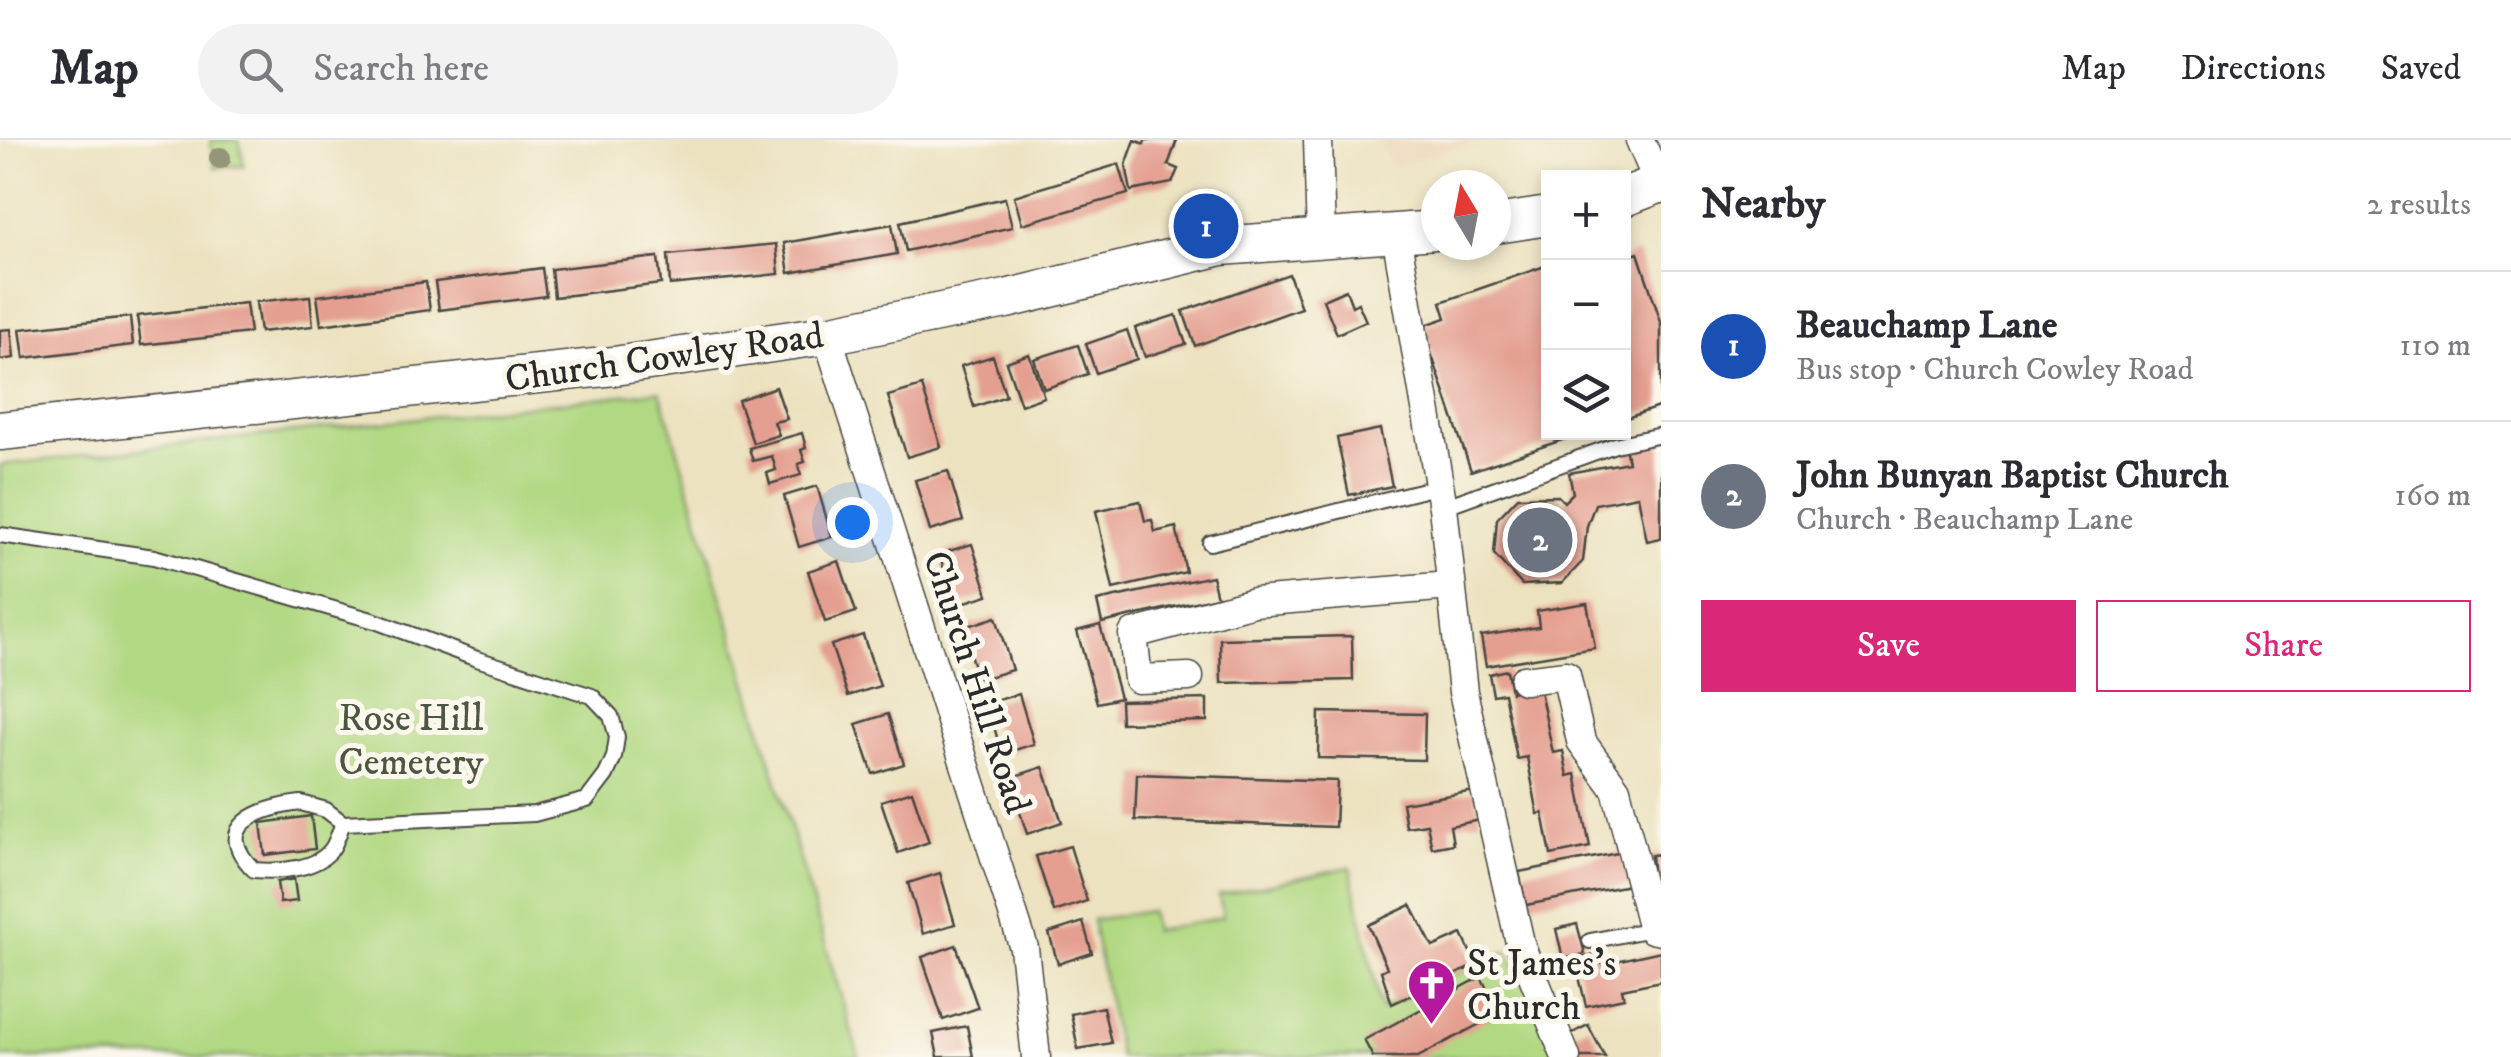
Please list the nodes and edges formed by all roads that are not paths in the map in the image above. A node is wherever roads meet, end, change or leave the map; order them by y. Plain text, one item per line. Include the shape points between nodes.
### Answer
1 (1318, 140) edge
2 (1640, 140) edge
3 (1651, 188) edge
4 (1541, 217) edge
5 (1511, 222) edge
6 (1421, 232) edge
7 (1396, 234) junction
8 (1321, 236) junction
9 (827, 335) junction
10 (0, 431) edge
11 (1661, 435) edge
12 (1442, 496) junction
13 (0, 536) edge
14 (1210, 543) dead end
15 (1450, 586) junction
16 (1189, 677) dead end
17 (1524, 680) dead end
18 (343, 823) junction
19 (1656, 930) edge
20 (1590, 941) dead end
21 (1036, 1057) edge
22 (1566, 1057) edge

1 - 8 street
2 - 3 street
4 - 5 main road
6 - 7 main road, Church Cowley Road
7 - 8 main road, Church Cowley Road
7 - 12 street
8 - 9 main road, Church Cowley Road via 1221,246
9 - 10 main road, Church Cowley Road via 614,366
9 - 21 street, Church Hill Road via 1024,948
11 - 12 lane
12 - 14 lane
12 - 15 street
13 - 18 lane via 154,557 358,616 592,696 612,716 614,756 587,800 534,814
15 - 16 street via 1254,602 1133,634 1138,679
15 - 22 street via 1463,692 1521,947
17 - 19 street via 1566,675 1581,742 1616,789
18 - 18 lane via 301,803 273,806 251,816 236,844 254,870 292,868 332,850
19 - 20 lane

